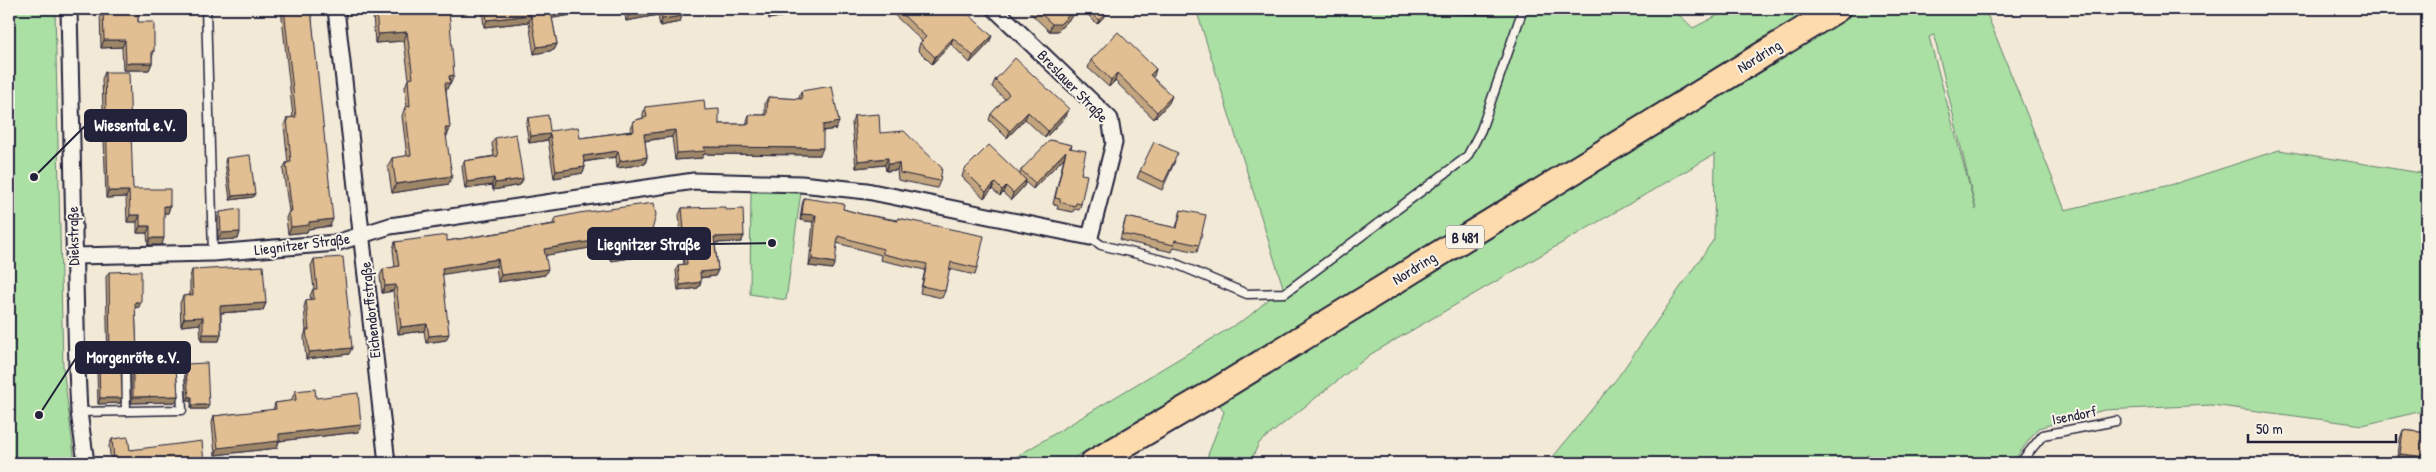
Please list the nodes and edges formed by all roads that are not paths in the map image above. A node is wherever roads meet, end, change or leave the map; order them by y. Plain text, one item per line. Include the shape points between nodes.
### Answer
1 (69, 9) edge
2 (206, 9) edge
3 (336, 9) edge
4 (995, 9) edge
5 (1523, 9) edge
6 (1837, 9) edge
7 (362, 236) junction
8 (1090, 237) junction
9 (213, 253) junction
10 (74, 256) junction
11 (180, 372) dead end
12 (125, 373) edge
13 (126, 411) junction
14 (79, 412) junction
15 (2116, 421) dead end
16 (86, 463) edge
17 (387, 463) edge
18 (1093, 463) edge
19 (2020, 463) edge

1 - 10 street, Diekstraße
2 - 9 lane
3 - 7 street, Eichendorffstraße
4 - 8 street, Breslauer Straße via 1110,120 1114,143
5 - 8 lane via 1481,130 1467,157 1286,293 1247,294 1174,264 1101,244
6 - 18 main road, Nordring / B 481 via 1216,392
7 - 8 street, Liegnitzer Straße via 390,226 694,181 800,184 867,191
7 - 9 street, Liegnitzer Straße via 336,243
7 - 17 street, Eichendorffstraße
9 - 10 street, Liegnitzer Straße
10 - 14 street, Diekstraße
11 - 13 lane via 182,410
12 - 13 lane
13 - 14 lane
14 - 16 street, Diekstraße
15 - 19 lane, Isendorf via 2043,436

